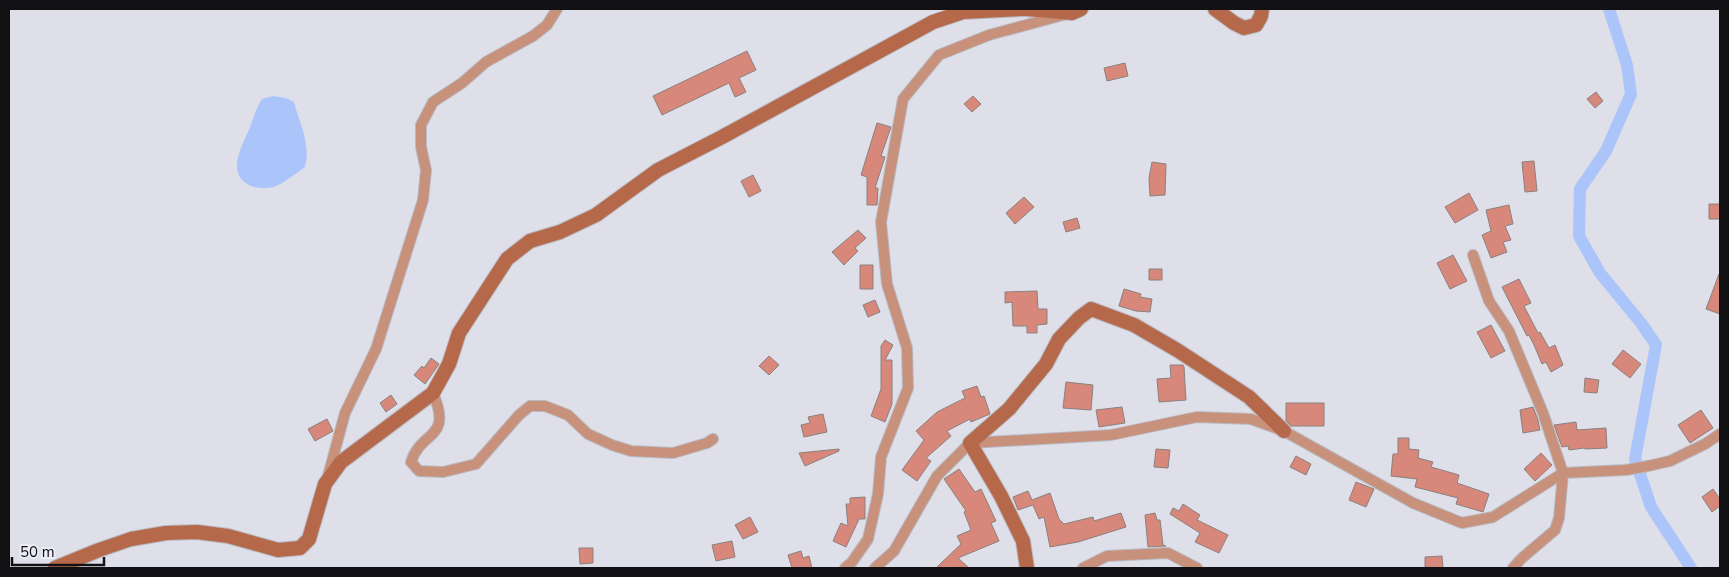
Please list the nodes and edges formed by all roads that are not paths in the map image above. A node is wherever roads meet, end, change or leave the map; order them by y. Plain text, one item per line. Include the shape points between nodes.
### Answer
1 (557, 9) edge
2 (1024, 9) edge
3 (1215, 9) edge
4 (1262, 9) edge
5 (1076, 11) edge
6 (1472, 255) dead end
7 (433, 393) junction
8 (1284, 431) junction
9 (1720, 434) edge
10 (713, 439) dead end
11 (970, 443) junction
12 (1563, 473) junction
13 (326, 484) junction
14 (55, 568) edge
15 (846, 568) edge
16 (875, 568) edge
17 (1027, 568) edge
18 (1083, 568) edge
19 (1197, 568) edge
20 (1514, 568) edge

1 - 13 street via 547,25 533,36 486,62 433,102 421,125 426,170 423,200 376,349 345,413
2 - 5 street
2 - 7 street via 963,12 933,22 658,170 596,215 560,232 530,241 508,259 479,300 459,333 449,364
3 - 4 street via 1244,28 1256,25
5 - 15 street via 989,35 939,55 903,99 881,222 887,284 907,348 908,388 881,457 878,494 868,539
6 - 12 street via 1489,301 1509,331 1543,413
7 - 10 street via 440,420 434,434 414,454 411,462 419,471 443,472 476,464 530,406 545,406 568,415 588,434 631,451 673,452
7 - 13 street via 341,462
8 - 11 street via 1251,419 1197,417 1111,435
8 - 11 street via 1249,397 1177,350 1134,325 1091,309 1059,339 1046,364 1009,409
8 - 12 street via 1413,503 1462,523 1493,517
9 - 12 street via 1670,461 1626,470
11 - 16 street via 937,476 894,550
11 - 17 street via 1024,541
12 - 20 street via 1555,530
13 - 14 street via 309,539 300,548 278,550 228,536 197,532 166,533 131,539
18 - 19 street via 1107,556 1168,553

